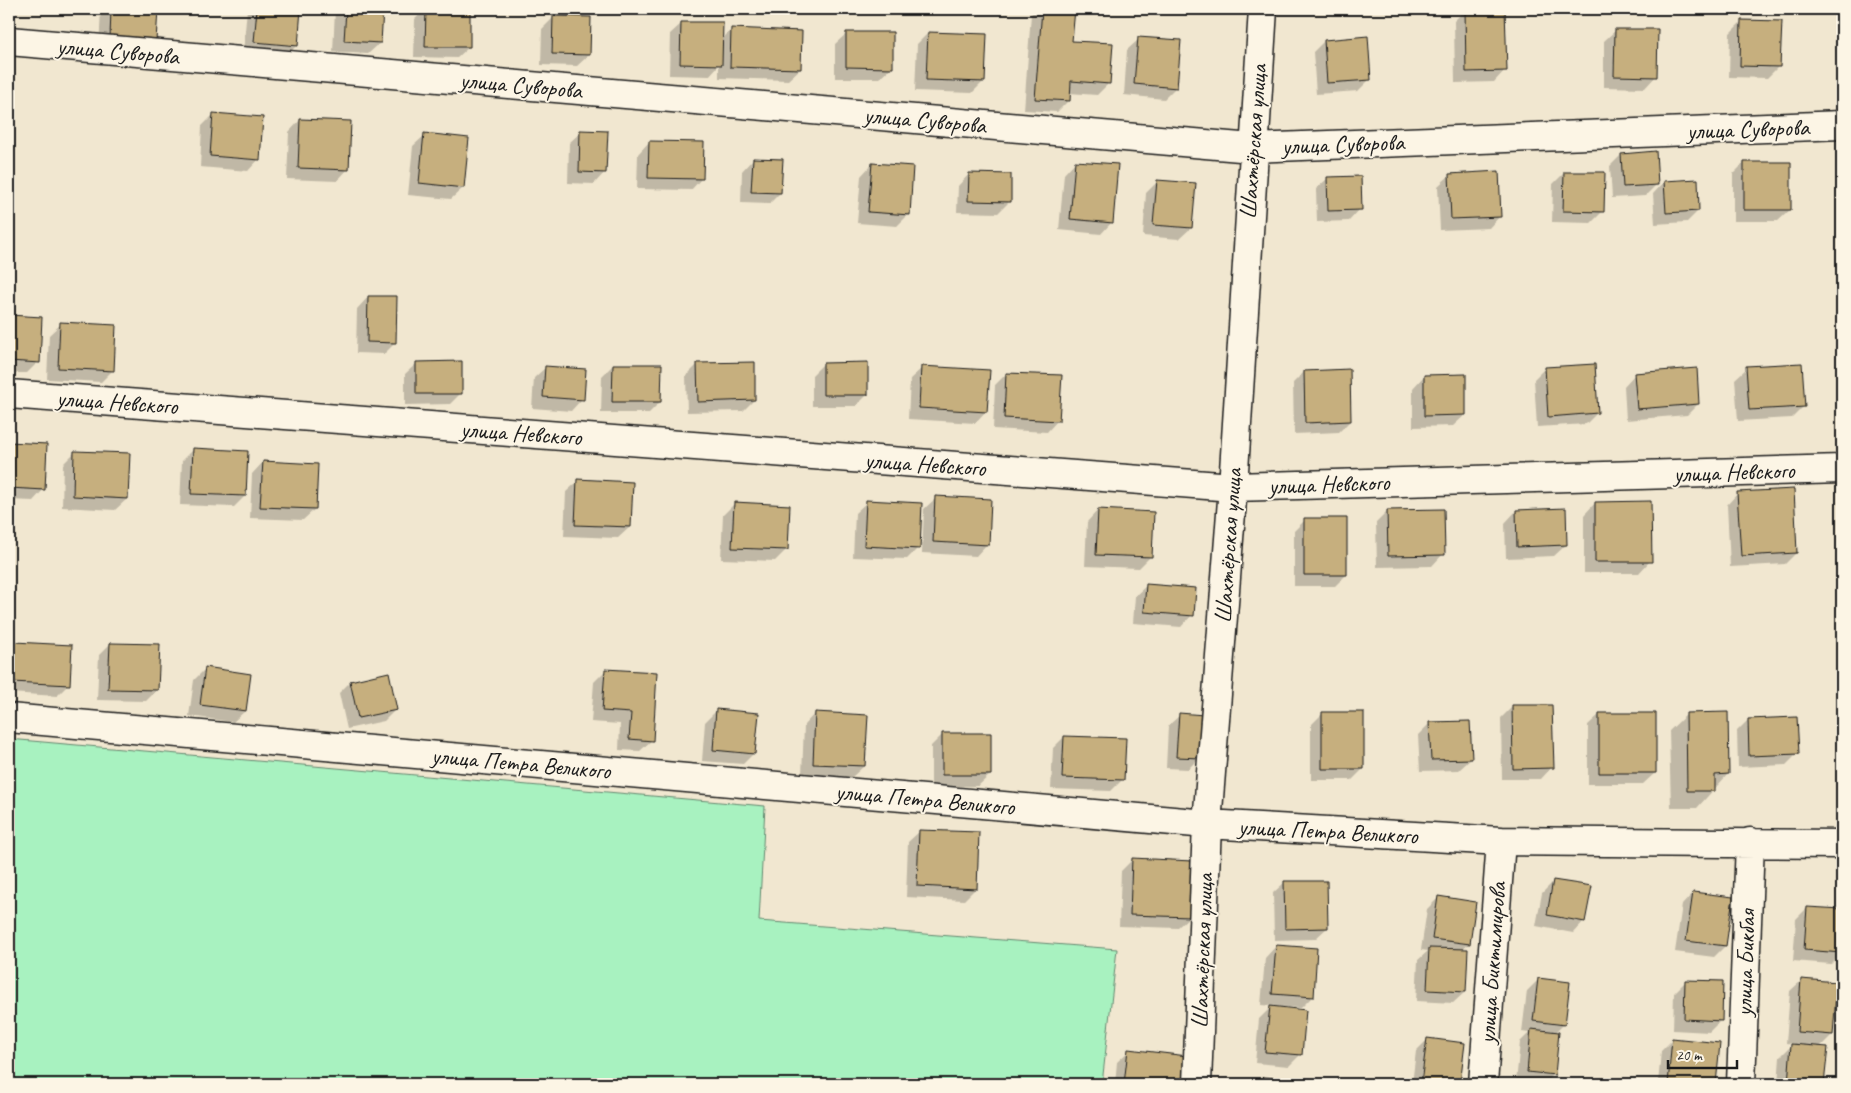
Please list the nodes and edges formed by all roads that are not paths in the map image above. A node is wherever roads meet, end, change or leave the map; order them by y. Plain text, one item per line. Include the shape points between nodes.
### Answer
1 (1263, 9) edge
2 (9, 41) edge
3 (1842, 125) edge
4 (1252, 148) junction
5 (9, 394) edge
6 (1842, 469) edge
7 (1232, 487) junction
8 (9, 718) edge
9 (1207, 824) junction
10 (1501, 841) junction
11 (1750, 842) junction
12 (1842, 844) edge
13 (1197, 1084) edge
14 (1482, 1084) edge
15 (1741, 1084) edge

1 - 4 street, Шахтёрская улица
2 - 4 street, улица Суворова
3 - 4 street, улица Суворова
4 - 7 street, Шахтёрская улица
5 - 7 street, улица Невского
6 - 7 street, улица Невского
7 - 9 street, Шахтёрская улица
8 - 9 street, улица Петра Великого
9 - 10 street, улица Петра Великого
9 - 13 street, Шахтёрская улица
10 - 11 street, улица Петра Великого
10 - 14 street, улица Биктимирова
11 - 12 street, улица Петра Великого
11 - 15 street, улица Бикбая

